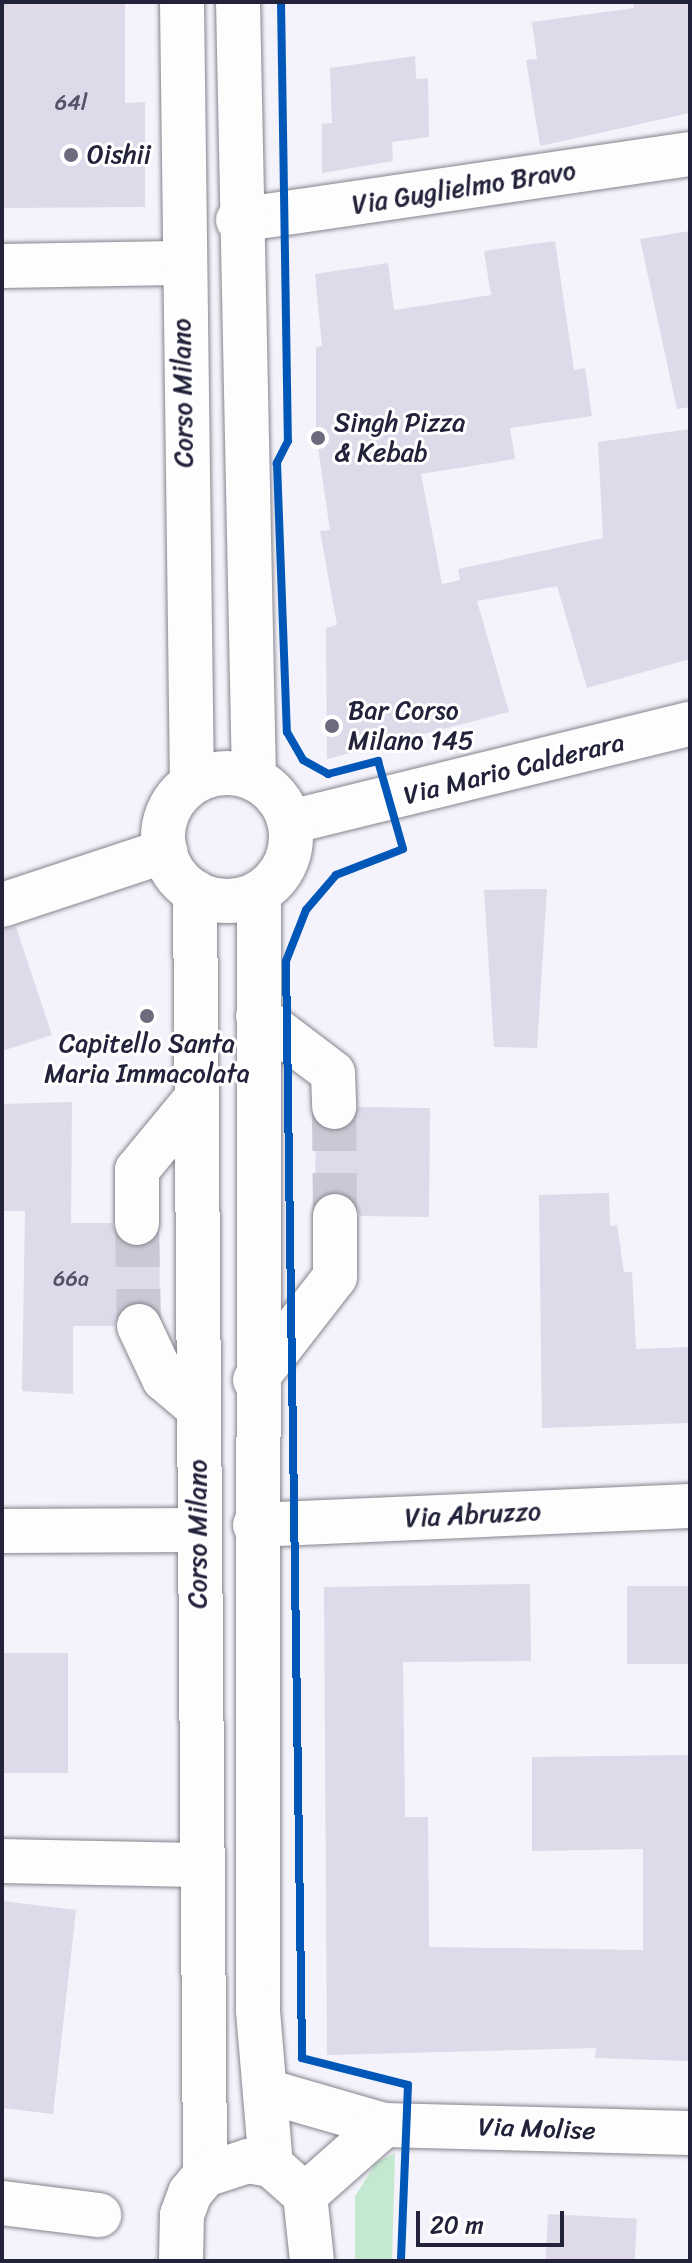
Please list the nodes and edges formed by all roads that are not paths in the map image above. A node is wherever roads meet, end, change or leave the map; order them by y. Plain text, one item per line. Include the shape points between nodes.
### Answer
1 (182, 2) edge
2 (238, 2) edge
3 (690, 154) edge
4 (238, 220) junction
5 (182, 263) junction
6 (2, 266) edge
7 (690, 724) edge
8 (254, 779) junction
9 (192, 783) junction
10 (290, 822) junction
11 (165, 851) junction
12 (195, 892) junction
13 (259, 893) junction
14 (2, 905) edge
15 (258, 1016) junction
16 (195, 1100) junction
17 (334, 1107) tunnel mouth
18 (335, 1216) tunnel mouth
19 (137, 1223) tunnel mouth
20 (139, 1326) tunnel mouth
21 (255, 1380) junction
22 (197, 1407) junction
23 (690, 1506) edge
24 (255, 1525) junction
25 (197, 1530) junction
26 (2, 1531) edge
27 (2, 1861) edge
28 (200, 1865) junction
29 (266, 2091) junction
30 (384, 2125) junction
31 (690, 2133) edge
32 (271, 2165) junction
33 (205, 2175) junction
34 (305, 2195) junction
35 (2, 2203) edge
36 (99, 2215) dead end
37 (181, 2261) edge
38 (312, 2261) edge

1 - 5 main road, Corso Milano
2 - 4 main road
3 - 4 main road, Via Guglielmo Bravo
4 - 8 main road
5 - 6 main road
5 - 9 main road, Corso Milano
7 - 10 main road, Via Mario Calderara
8 - 9 main road via 223,774
8 - 10 main road via 276,797
9 - 11 main road via 171,806
10 - 13 main road via 286,863
11 - 12 main road
11 - 14 main road
12 - 13 main road via 226,901
12 - 16 main road, Corso Milano
13 - 15 main road
15 - 17 main road via 333,1073
15 - 21 main road
16 - 19 main road via 137,1170
16 - 22 main road, Corso Milano
18 - 21 main road via 335,1277
20 - 22 main road via 164,1379
21 - 24 main road
22 - 25 main road, Corso Milano
23 - 24 main road, Via Abruzzo
24 - 29 main road via 258,2011
25 - 26 main road
25 - 28 main road, Corso Milano
27 - 28 main road
28 - 33 main road, Corso Milano
29 - 30 main road, Via Molise
29 - 32 main road
30 - 31 main road, Via Molise
30 - 34 main road
32 - 33 main road via 226,2164
32 - 34 main road
33 - 37 main road via 182,2215
34 - 38 main road via 313,2217
35 - 36 main road

